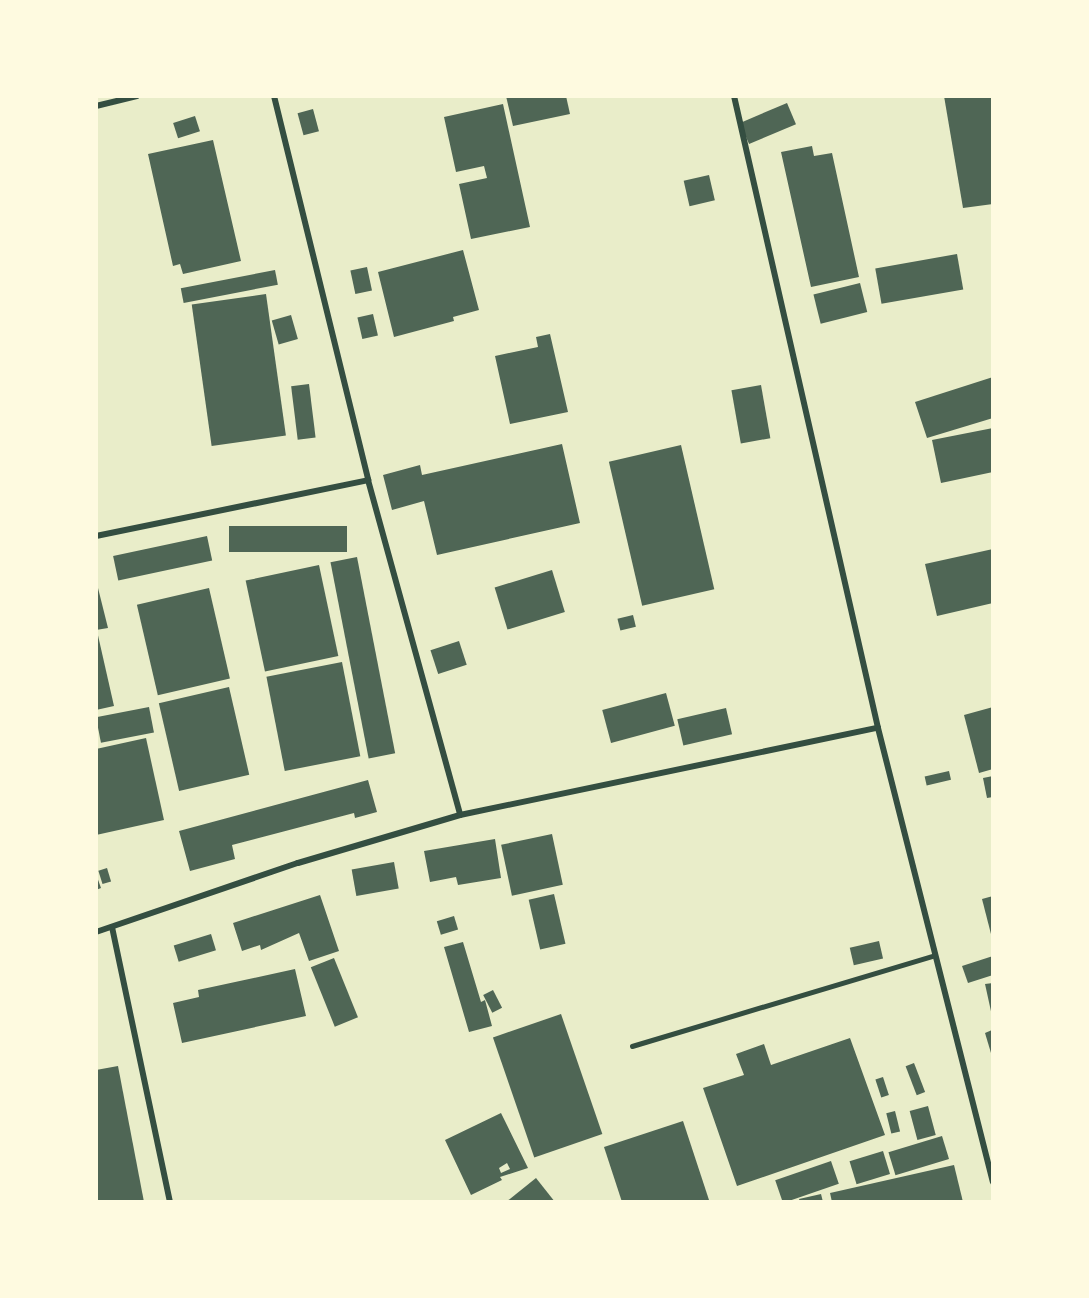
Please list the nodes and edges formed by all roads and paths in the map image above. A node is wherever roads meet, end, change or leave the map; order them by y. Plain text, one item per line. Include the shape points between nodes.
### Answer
1 (137, 96) edge
2 (274, 96) edge
3 (734, 96) edge
4 (96, 106) edge
5 (368, 480) junction
6 (96, 536) edge
7 (878, 728) junction
8 (460, 815) junction
9 (112, 927) junction
10 (96, 932) edge
11 (934, 955) junction
12 (632, 1046) dead end
13 (993, 1182) edge
14 (170, 1202) edge

1 - 4 street
2 - 5 street
3 - 7 street
5 - 6 street
5 - 8 street
7 - 8 street
7 - 11 street
8 - 9 street
9 - 10 street
9 - 14 street
11 - 12 lane
11 - 13 street

